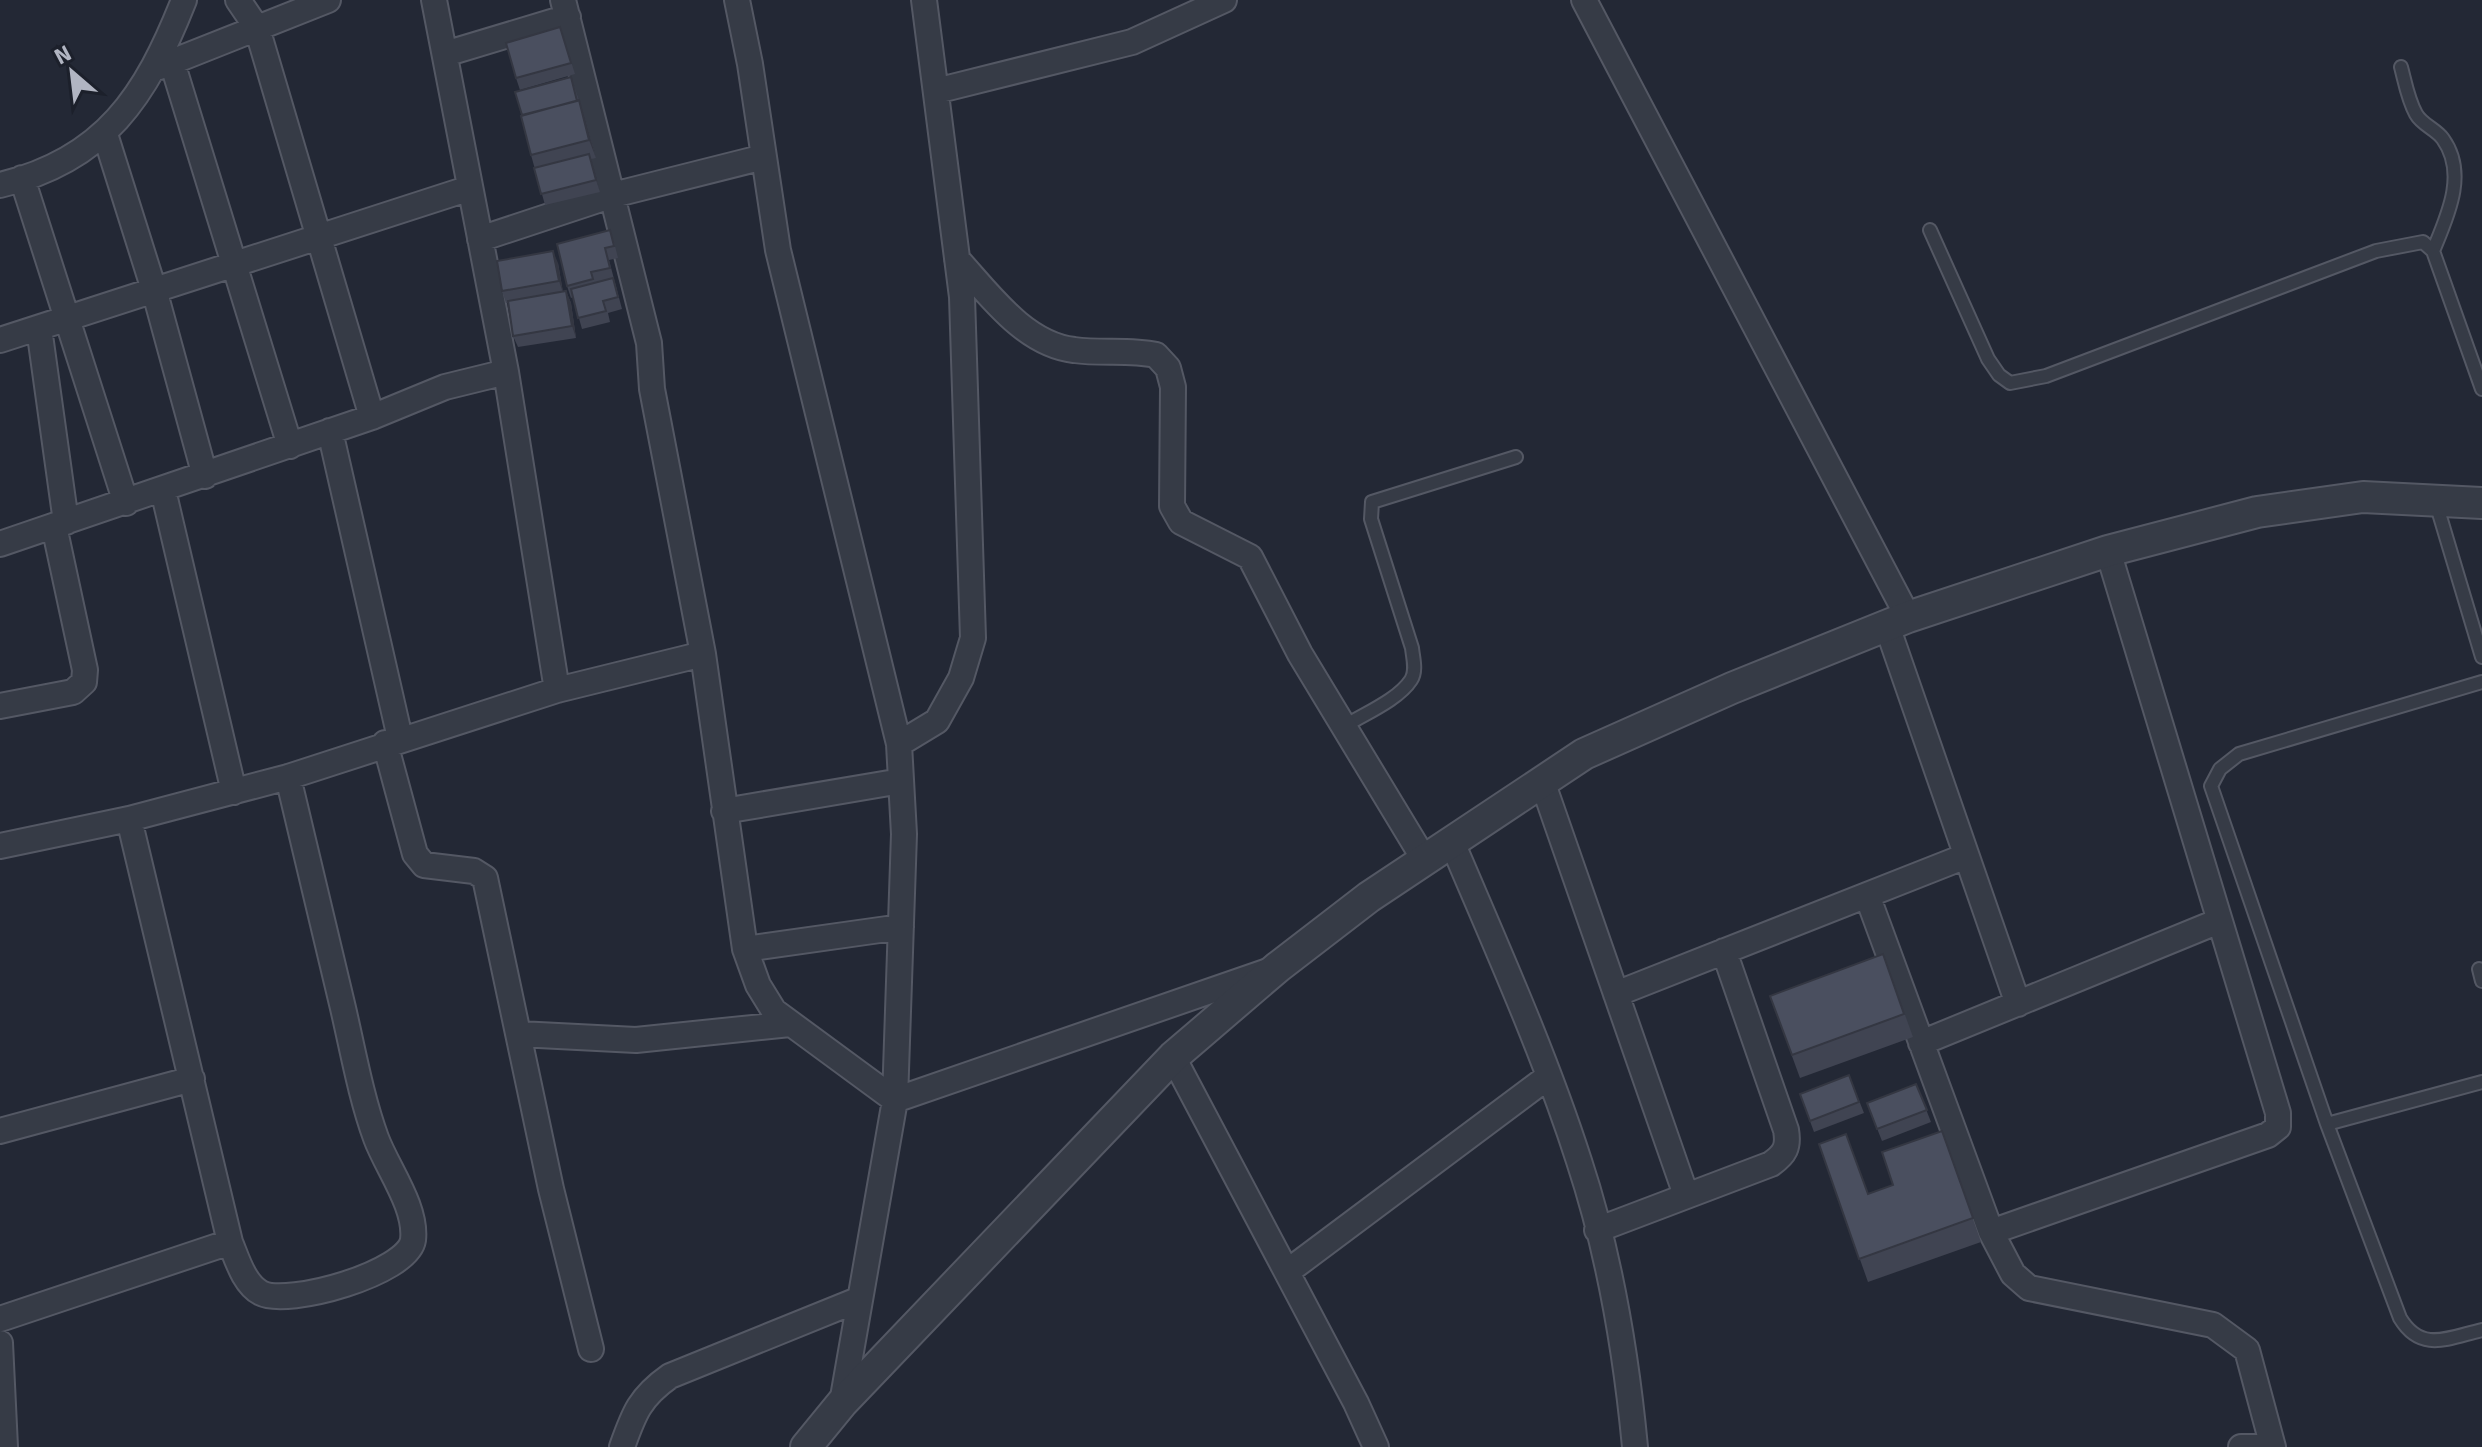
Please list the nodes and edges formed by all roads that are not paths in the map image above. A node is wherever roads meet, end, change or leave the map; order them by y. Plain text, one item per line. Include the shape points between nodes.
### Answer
1 (184, 0) edge
2 (238, 0) edge
3 (328, 0) edge
4 (434, 0) edge
5 (737, 0) edge
6 (924, 0) edge
7 (1224, 0) edge
8 (1584, 0) edge
9 (565, 9) edge
10 (257, 28) junction
11 (445, 54) junction
12 (162, 66) junction
13 (2401, 67) dead end
14 (936, 91) junction
15 (105, 134) junction
16 (764, 157) junction
17 (11, 182) edge
18 (470, 188) junction
19 (613, 195) junction
20 (1930, 230) dead end
21 (320, 239) junction
22 (480, 239) junction
23 (2433, 251) junction
24 (957, 259) junction
25 (237, 266) junction
26 (155, 293) junction
27 (68, 320) junction
28 (39, 328) junction
29 (0, 340) edge
30 (506, 372) junction
31 (2482, 389) edge
32 (372, 417) junction
33 (330, 431) junction
34 (290, 446) junction
35 (1516, 457) dead end
36 (205, 476) junction
37 (163, 490) junction
38 (2435, 500) junction
39 (126, 503) junction
40 (2482, 503) edge
41 (60, 524) junction
42 (0, 544) edge
43 (2108, 551) junction
44 (1897, 622) junction
45 (703, 654) junction
46 (2482, 657) edge
47 (2482, 682) edge
48 (557, 690) junction
49 (0, 706) edge
50 (1345, 726) junction
51 (393, 741) junction
52 (899, 744) junction
53 (288, 777) junction
54 (901, 781) junction
55 (1542, 781) junction
56 (234, 792) junction
57 (724, 811) junction
58 (129, 819) junction
59 (1451, 840) junction
60 (0, 846) edge
61 (1966, 856) junction
62 (1424, 859) junction
63 (1867, 895) junction
64 (2219, 921) junction
65 (901, 927) junction
66 (745, 949) junction
67 (1724, 951) junction
68 (1278, 967) junction
69 (1616, 994) junction
70 (2018, 1004) junction
71 (790, 1024) junction
72 (519, 1034) junction
73 (1921, 1043) junction
74 (1173, 1057) junction
75 (1549, 1076) junction
76 (192, 1079) junction
77 (2482, 1082) edge
78 (895, 1100) junction
79 (2327, 1124) junction
80 (0, 1131) edge
81 (1686, 1195) junction
82 (1597, 1230) junction
83 (1991, 1232) junction
84 (230, 1242) junction
85 (1287, 1272) junction
86 (860, 1299) junction
87 (0, 1319) edge
88 (2482, 1330) edge
89 (0, 1343) edge
90 (591, 1349) dead end
91 (842, 1403) junction
92 (5, 1447) edge
93 (622, 1447) edge
94 (806, 1447) edge
95 (1376, 1447) edge
96 (1635, 1447) edge
97 (2241, 1447) edge

1 - 12 street
2 - 10 street
3 - 10 street
4 - 11 street
5 - 16 street
6 - 14 street
7 - 14 street via 1132,42
8 - 44 street
9 - 11 street
9 - 19 street
10 - 12 street
10 - 21 street
11 - 18 street
12 - 15 street
12 - 25 street
13 - 23 lane via 2418,119 2442,138 2454,167 2451,206
14 - 24 street
15 - 17 street via 49,170
15 - 26 street
16 - 19 street
16 - 52 street via 778,250
17 - 27 street
18 - 21 street
18 - 22 street
19 - 22 street
19 - 45 street via 645,322 652,389
20 - 23 lane via 1988,359 2010,383 2046,376 2376,251 2423,242
21 - 25 street
21 - 32 street
22 - 30 street
23 - 31 lane
24 - 50 street via 1007,314 1047,342 1071,350 1156,355 1168,368 1173,387 1172,506 1181,522 1250,557
24 - 52 street via 973,638 961,678 937,721
25 - 26 street
25 - 34 street
26 - 27 street
26 - 36 street
27 - 28 street
27 - 39 street
28 - 29 street
28 - 41 street
30 - 32 street via 445,387
30 - 48 street
32 - 33 street
33 - 34 street
33 - 51 street
34 - 36 street
35 - 50 lane via 1372,502 1371,519 1414,666 1412,679 1403,688
36 - 37 street
37 - 39 street
37 - 56 street
38 - 40 street
38 - 43 street via 2363,497 2257,512
38 - 46 lane
39 - 41 street
41 - 42 street
41 - 49 street via 84,682 73,692
43 - 44 street
43 - 64 street
44 - 55 street via 1584,754
44 - 61 street
45 - 48 street
45 - 57 street
47 - 79 lane via 2239,754 2220,769 2211,786
48 - 51 street
50 - 62 street
51 - 53 street
51 - 72 street via 415,854 424,865 474,871 485,878
52 - 54 street
53 - 56 street
53 - 84 street via 365,1100 411,1219 413,1241 406,1256 382,1270 279,1299 248,1281
54 - 57 street
54 - 65 street
55 - 59 street
55 - 69 street
56 - 58 street
57 - 66 street
58 - 60 street
58 - 76 street
59 - 62 street
59 - 75 street
61 - 63 street
61 - 70 street
62 - 68 street
63 - 67 street
63 - 73 street
64 - 70 street
64 - 83 street via 2278,1127 2268,1135
65 - 66 street
65 - 78 street
66 - 71 street via 758,985 774,1011
67 - 69 street
67 - 81 street via 1788,1143 1784,1155 1771,1164
68 - 74 street
68 - 78 street
69 - 81 street
70 - 73 street
71 - 72 street via 636,1040
71 - 78 street
72 - 90 street
73 - 83 street
74 - 85 street
74 - 91 street
75 - 82 street
75 - 85 street
76 - 80 street
76 - 84 street
77 - 79 lane
78 - 86 street
79 - 88 lane via 2409,1333 2440,1340
81 - 82 street
82 - 96 street
83 - 97 street via 2013,1274 2029,1288 2213,1325 2232,1336 2247,1350 2273,1447
84 - 87 street
85 - 95 street
86 - 91 street
86 - 93 street via 670,1376 647,1392
89 - 92 street
91 - 94 street

